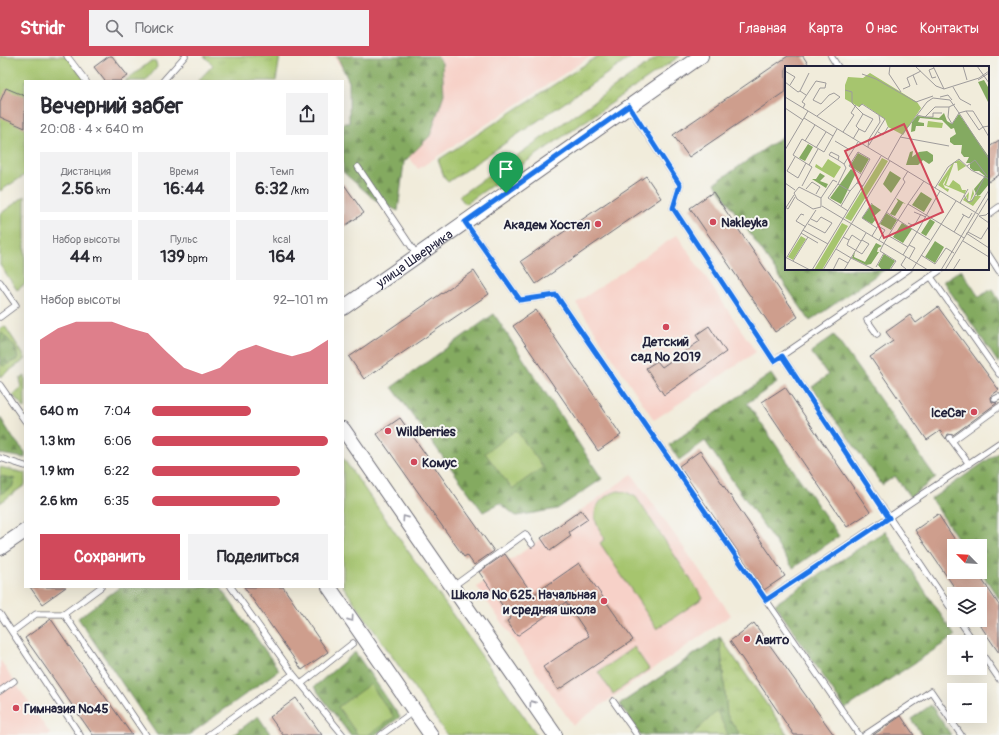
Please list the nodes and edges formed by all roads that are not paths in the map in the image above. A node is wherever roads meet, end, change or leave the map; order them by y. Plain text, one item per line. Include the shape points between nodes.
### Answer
1 (67, 56) edge
2 (185, 56) edge
3 (701, 56) edge
4 (831, 56) edge
5 (837, 66) edge
6 (85, 80) edge
7 (165, 80) edge
8 (629, 106) junction
9 (358, 167) dead end
10 (999, 207) edge
11 (989, 214) edge
12 (465, 222) junction
13 (417, 255) junction
14 (989, 256) edge
15 (908, 270) edge
16 (941, 270) edge
17 (999, 271) edge
18 (931, 277) junction
19 (0, 282) edge
20 (344, 307) edge
21 (0, 317) edge
22 (877, 334) dead end
23 (782, 356) junction
24 (999, 374) edge
25 (0, 385) edge
26 (999, 407) edge
27 (24, 420) edge
28 (344, 430) edge
29 (999, 443) edge
30 (0, 458) edge
31 (968, 464) junction
32 (24, 466) edge
33 (889, 518) junction
34 (24, 532) edge
35 (532, 544) dead end
36 (0, 548) edge
37 (452, 587) junction
38 (100, 588) edge
39 (232, 588) edge
40 (329, 588) edge
41 (766, 600) junction
42 (947, 603) edge
43 (0, 614) edge
44 (64, 614) junction
45 (12, 632) junction
46 (353, 643) dead end
47 (987, 661) edge
48 (293, 674) junction
49 (998, 677) edge
50 (14, 681) dead end
51 (301, 684) junction
52 (0, 691) edge
53 (613, 701) dead end
54 (414, 711) junction
55 (80, 735) edge
56 (146, 735) edge
57 (208, 735) edge
58 (343, 735) edge
59 (381, 735) edge
60 (431, 735) edge
61 (555, 735) edge
62 (636, 735) edge
63 (859, 735) edge
64 (865, 735) edge
65 (961, 735) edge

1 - 6 lane
2 - 7 lane
3 - 8 street, улица Шверника
4 - 5 lane
8 - 12 street, улица Шверника
8 - 23 lane via 680,185 673,208 774,361
9 - 13 lane
10 - 11 lane
12 - 13 street, улица Шверника
12 - 41 lane via 520,300 556,295
13 - 20 street, улица Шверника
14 - 17 lane
15 - 23 lane
16 - 18 lane
18 - 22 lane via 867,320
18 - 24 lane
19 - 21 lane via 16,305
23 - 33 lane
25 - 27 lane
26 - 31 lane via 951,439
37 -> 28 street
29 - 31 lane
30 - 32 lane
31 - 33 lane
33 - 41 lane
33 - 42 lane
34 - 36 street
35 - 37 lane via 525,534
61 -> 37 street
38 - 44 lane
39 - 48 lane
40 -> 54 street
41 - 63 lane
43 - 45 lane
44 - 45 lane via 36,614
44 - 56 lane
45 - 55 lane
46 - 51 lane
47 - 49 lane
48 - 51 lane
48 - 57 lane
50 - 52 lane
51 - 58 lane
53 - 62 lane
54 - 59 lane
54 - 60 street
64 - 65 lane via 931,691

